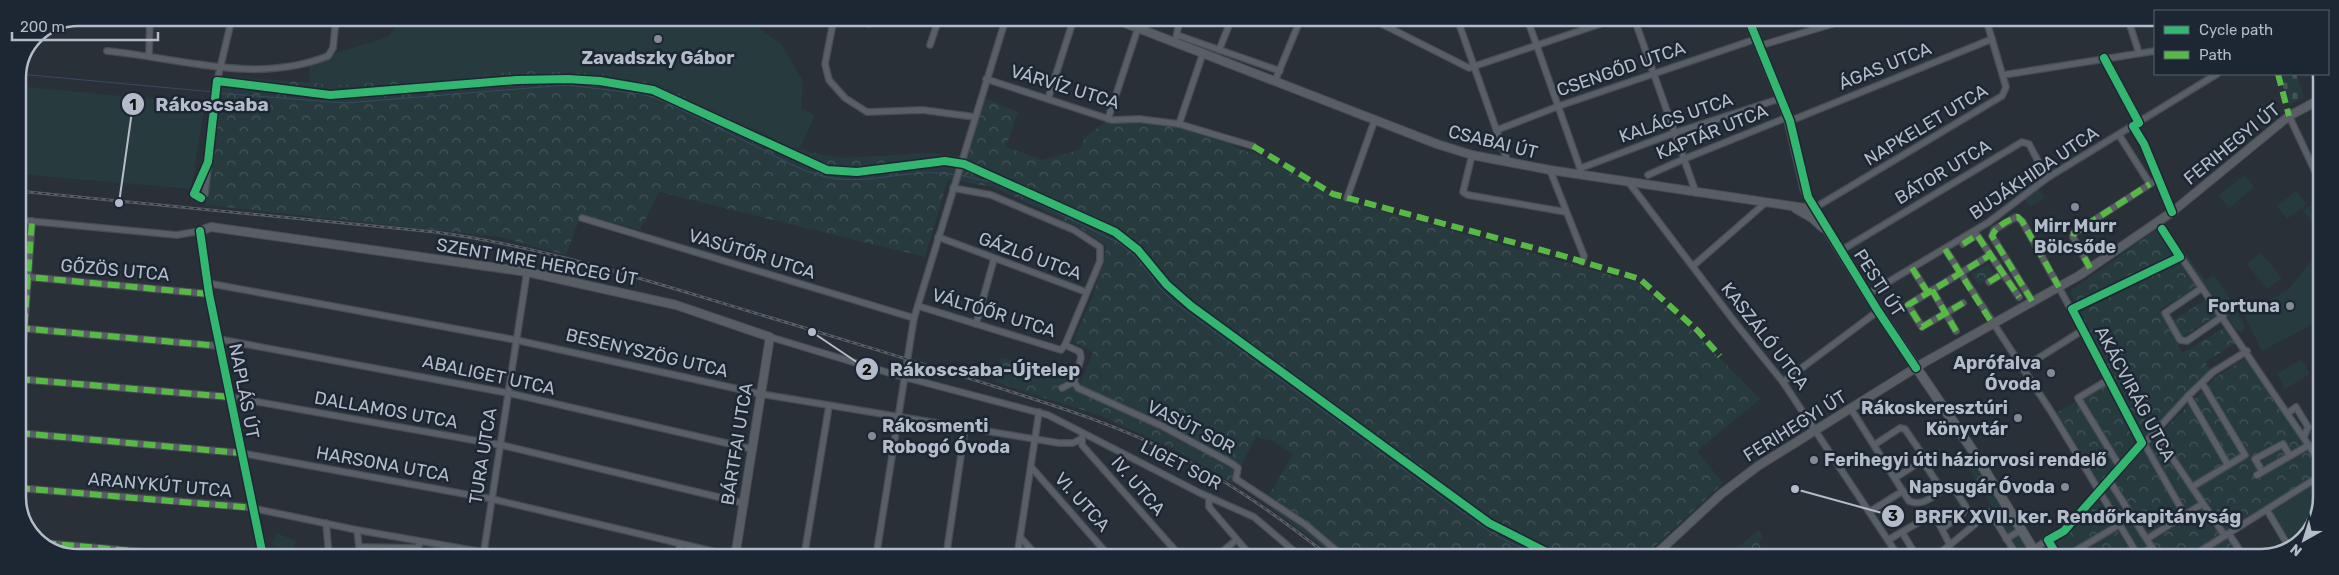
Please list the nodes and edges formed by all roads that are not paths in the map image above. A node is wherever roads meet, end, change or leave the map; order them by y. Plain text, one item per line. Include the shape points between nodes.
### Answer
1 (150, 26) edge
2 (230, 26) edge
3 (335, 26) edge
4 (832, 26) edge
5 (936, 26) edge
6 (1003, 26) edge
7 (1071, 26) edge
8 (1133, 26) edge
9 (1178, 26) edge
10 (1229, 26) edge
11 (1298, 26) edge
12 (1386, 26) edge
13 (1460, 26) edge
14 (1530, 26) edge
15 (1596, 26) edge
16 (1637, 26) edge
17 (1751, 26) edge
18 (1821, 26) edge
19 (1988, 26) edge
20 (2130, 26) edge
21 (1138, 28) junction
22 (1176, 38) junction
23 (1992, 39) junction
24 (1758, 42) junction
25 (930, 45) dead end
26 (1537, 47) junction
27 (1219, 50) junction
28 (107, 51) dead end
29 (2154, 51) edge
30 (1203, 53) junction
31 (2138, 53) junction
32 (149, 55) junction
33 (2104, 58) junction
34 (221, 68) junction
35 (1474, 68) junction
36 (1280, 71) junction
37 (1653, 73) junction
38 (2003, 75) junction
39 (2215, 75) edge
40 (986, 79) junction
41 (1275, 81) junction
42 (1782, 98) junction
43 (1048, 99) junction
44 (2313, 103) edge
45 (1559, 106) junction
46 (2289, 116) junction
47 (974, 117) junction
48 (1108, 119) junction
49 (1375, 119) junction
50 (1789, 119) junction
51 (2139, 123) junction
52 (1179, 124) junction
53 (2133, 126) junction
54 (1497, 130) junction
55 (1674, 133) junction
56 (2119, 135) junction
57 (1253, 146) dead end
58 (1472, 155) junction
59 (1684, 158) junction
60 (208, 162) junction
61 (1508, 163) junction
62 (2313, 167) edge
63 (1550, 170) junction
64 (1581, 172) junction
65 (1648, 175) dead end
66 (2046, 178) junction
67 (2158, 179) junction
68 (1630, 184) junction
69 (2150, 184) junction
70 (953, 185) junction
71 (1696, 194) junction
72 (1347, 198) dead end
73 (1764, 204) junction
74 (1790, 206) junction
75 (1812, 208) junction
76 (1566, 212) junction
77 (2172, 212) junction
78 (582, 218) dead end
79 (26, 221) edge
80 (32, 221) junction
81 (2158, 223) junction
82 (200, 232) junction
83 (1830, 234) junction
84 (938, 238) junction
85 (1963, 244) dead end
86 (1843, 248) junction
87 (1945, 249) junction
88 (1990, 255) junction
89 (2180, 257) junction
90 (994, 259) junction
91 (1582, 262) dead end
92 (1693, 266) junction
93 (1912, 268) junction
94 (2090, 268) junction
95 (528, 272) junction
96 (1960, 273) junction
97 (2002, 274) junction
98 (26, 277) edge
99 (29, 277) junction
100 (1989, 282) dead end
101 (207, 283) junction
102 (2060, 287) junction
103 (2202, 288) junction
104 (1086, 292) junction
105 (1930, 292) junction
106 (209, 294) junction
107 (1868, 294) junction
108 (26, 296) edge
109 (2019, 297) dead end
110 (2032, 301) junction
111 (1963, 303) dead end
112 (918, 306) junction
113 (2072, 309) junction
114 (1878, 311) junction
115 (1945, 313) junction
116 (2223, 316) junction
117 (914, 318) junction
118 (976, 324) junction
119 (1992, 324) junction
120 (26, 328) edge
121 (2083, 330) junction
122 (1956, 331) dead end
123 (770, 337) junction
124 (516, 340) junction
125 (219, 342) junction
126 (1063, 347) junction
127 (2247, 351) junction
128 (1916, 368) junction
129 (2023, 368) junction
130 (904, 377) junction
131 (26, 380) edge
132 (2108, 380) junction
133 (1074, 382) junction
134 (1782, 382) junction
135 (2202, 383) junction
136 (1062, 388) dead end
137 (508, 393) junction
138 (761, 394) junction
139 (2188, 396) junction
140 (230, 397) junction
141 (829, 406) junction
142 (1851, 409) junction
143 (1039, 412) junction
144 (2288, 413) junction
145 (898, 417) junction
146 (965, 428) junction
147 (1816, 430) junction
148 (2154, 431) junction
149 (26, 434) edge
150 (1082, 436) junction
151 (2304, 438) junction
152 (1035, 439) junction
153 (2142, 443) junction
154 (1874, 444) junction
155 (501, 445) junction
156 (2310, 445) junction
157 (752, 448) junction
158 (2313, 450) edge
159 (241, 453) junction
160 (2290, 456) junction
161 (1920, 462) dead end
162 (2228, 465) junction
163 (2120, 467) junction
164 (1032, 468) junction
165 (1895, 478) junction
166 (2109, 480) junction
167 (2313, 480) edge
168 (2192, 487) junction
169 (26, 489) edge
170 (1942, 490) junction
171 (1903, 491) junction
172 (2099, 492) junction
173 (1209, 497) junction
174 (492, 500) junction
175 (743, 503) junction
176 (2202, 504) junction
177 (253, 508) junction
178 (2267, 510) junction
179 (1869, 512) junction
180 (2185, 515) junction
181 (326, 524) junction
182 (2119, 524) junction
183 (1942, 529) junction
184 (2279, 529) edge
185 (357, 530) junction
186 (2021, 530) junction
187 (1902, 532) junction
188 (2227, 535) junction
189 (1020, 537) junction
190 (2006, 539) junction
191 (2147, 539) junction
192 (1236, 540) junction
193 (1888, 540) junction
194 (2048, 540) junction
195 (421, 542) junction
196 (58, 544) edge
197 (680, 544) junction
198 (1950, 545) junction
199 (2152, 547) joint
200 (110, 549) edge
201 (262, 549) edge
202 (328, 549) edge
203 (457, 549) edge
204 (484, 549) edge
205 (679, 549) edge
206 (703, 549) edge
207 (737, 549) edge
208 (805, 549) edge
209 (877, 549) edge
210 (947, 549) edge
211 (1018, 549) edge
212 (1031, 549) edge
213 (1103, 549) edge
214 (1174, 549) edge
215 (1225, 549) edge
216 (1244, 549) edge
217 (1292, 549) edge
218 (1334, 549) edge
219 (1662, 549) edge
220 (1894, 549) edge
221 (1912, 549) edge
222 (1945, 549) edge
223 (2013, 549) edge
224 (2032, 549) joint
225 (2053, 549) edge
226 (2078, 549) edge
227 (2134, 549) edge
228 (2148, 549) edge
229 (2204, 549) edge
230 (2237, 549) edge

1 - 32 street
2 - 34 street
3 - 34 street via 333,48 328,56 280,68
4 - 47 street via 825,64 829,80 845,98 867,112 923,110
5 - 25 street
6 - 40 street
7 - 43 street
8 - 21 street, CSABAI ÚT
9 - 22 street
10 - 27 street
11 - 36 street
12 - 35 street
13 - 35 street
14 - 26 street
15 - 26 street
16 - 37 street
17 - 24 main road, PESTI ÚT
18 - 24 street, CSENGŐD UTCA
19 - 23 street
20 - 31 street
21 - 22 street, CSABAI ÚT
21 - 48 street
22 - 27 street
22 - 30 street, CSABAI ÚT
23 - 38 street
23 - 50 street, ÁGAS UTCA
24 - 37 street, CSENGŐD UTCA
24 - 42 main road, PESTI ÚT
26 - 35 street
26 - 45 street
27 - 36 street
28 - 32 street
29 - 31 street, NAPKELET UTCA
30 - 41 street, CSABAI ÚT
30 - 52 street
31 - 33 street, NAPKELET UTCA
32 - 34 street
33 - 38 street, NAPKELET UTCA
33 - 51 street
34 - 60 street via 216,85
35 - 54 street
36 - 41 street
37 - 45 street, CSENGŐD UTCA
37 - 55 street
38 - 75 street, NAPKELET UTCA via 2006,87 2002,96
39 - 51 street, BUJÁKHIDA UTCA
40 - 43 street, VÁRVÍZ UTCA
40 - 47 street
41 - 49 street, CSABAI ÚT
42 - 50 main road, PESTI ÚT
42 - 55 street, KALÁCS UTCA
43 - 48 street, VÁRVÍZ UTCA
44 - 46 street, FERIHEGYI ÚT
45 - 54 street, CSENGŐD UTCA
45 - 64 street
46 - 62 street
46 - 77 street, FERIHEGYI ÚT
47 - 70 street
48 - 52 street, VÁRVÍZ UTCA
49 - 58 street, CSABAI ÚT
49 - 72 street
50 - 59 street, KAPTÁR UTCA
50 - 75 main road, PESTI ÚT
51 - 53 street, BUJÁKHIDA UTCA
52 - 57 street, VÁRVÍZ UTCA
53 - 56 street, BUJÁKHIDA UTCA
53 - 67 street
54 - 61 street
55 - 59 street
55 - 64 street, KALÁCS UTCA
56 - 66 street, BUJÁKHIDA UTCA
56 - 69 street
58 - 61 street, CSABAI ÚT
58 - 76 street via 1463,192
59 - 65 street, KAPTÁR UTCA
59 - 71 street
60 - 60 street via 195,190 195,196 200,199 205,194
61 - 63 street, CSABAI ÚT
63 - 64 street, CSABAI ÚT
63 - 76 street
64 - 68 street, CSABAI ÚT
66 - 86 street, BÁTOR UTCA via 2029,144 2022,142
66 - 87 street, BUJÁKHIDA UTCA via 1989,222
67 - 69 street, FERIHEGYI ÚT
67 - 77 street
68 - 71 street, CSABAI ÚT
68 - 92 street, KASZÁLÓ UTCA
69 - 94 street, FERIHEGYI ÚT via 2074,233 2073,237
70 - 84 street
70 - 104 street, GÁZLÓ UTCA via 991,195 1074,230 1100,247 1100,261
71 - 73 street, CSABAI ÚT
73 - 74 street, CSABAI ÚT
73 - 92 street
74 - 75 street, CSABAI ÚT
74 - 83 street, CSABAI ÚT via 1816,221
75 - 83 main road, PESTI ÚT
76 - 91 street via 1584,256
77 - 81 street, FERIHEGYI ÚT
78 - 117 street, VASÚTŐR UTCA
79 - 80 street, SZENT IMRE HERCEG ÚT
80 - 82 street, SZENT IMRE HERCEG ÚT via 177,235
80 - 99 street
81 - 89 street
81 - 94 street, FERIHEGYI ÚT
82 - 95 street, SZENT IMRE HERCEG ÚT via 211,227 239,230
82 - 101 street, NAPLÁS ÚT
83 - 86 main road, PESTI ÚT
84 - 90 street, GÁZLÓ UTCA
84 - 112 street
85 - 88 street via 1977,235
86 - 107 main road, PESTI ÚT
87 - 93 street, BUJÁKHIDA UTCA
87 - 96 street
88 - 96 street
88 - 97 street
89 - 103 street
89 - 113 street
90 - 104 street, GÁZLÓ UTCA
90 - 118 street
92 - 134 street, KASZÁLÓ UTCA
93 - 105 street
93 - 107 street, BUJÁKHIDA UTCA
94 - 102 street, FERIHEGYI ÚT
95 - 123 street, SZENT IMRE HERCEG ÚT via 676,305
95 - 124 street, TURA UTCA
96 - 105 street
96 - 119 street
97 - 100 street
97 - 109 street
98 - 99 street, GŐZÖS UTCA
99 - 106 street, GŐZÖS UTCA
99 - 108 street
101 - 106 street, NAPLÁS ÚT
101 - 124 street, BESENYSZÖG UTCA
102 - 110 street, FERIHEGYI ÚT
102 - 110 street via 2020,218 2011,220 1994,230 1992,239
102 - 113 street, AKÁCVIRÁG UTCA
103 - 116 street
103 - 116 street via 2166,311 2165,316 2178,337 2187,341
104 - 126 street
105 - 115 street
105 - 115 street via 1908,305 1922,327
106 - 125 street, NAPLÁS ÚT
107 - 114 main road, PESTI ÚT
110 - 119 street, FERIHEGYI ÚT
111 - 115 street
112 - 117 street
112 - 118 street, VÁLTÓŐR UTCA
113 - 121 street, AKÁCVIRÁG UTCA
114 - 128 main road, PESTI ÚT
114 - 134 street
115 - 122 street
116 - 127 street
117 - 130 street
118 - 126 street, VÁLTÓŐR UTCA
119 - 128 street, FERIHEGYI ÚT
119 - 129 street
120 - 125 street, ABALIGET UTCA
121 - 129 street
121 - 132 street, AKÁCVIRÁG UTCA
123 - 130 street, SZENT IMRE HERCEG ÚT
123 - 138 street, BÁRTFAI UTCA
124 - 137 street, TURA UTCA
124 - 138 street, BESENYSZÖG UTCA
125 - 137 street, ABALIGET UTCA
125 - 140 street, NAPLÁS ÚT
126 - 133 street via 1080,352
127 - 135 street via 2213,372
127 - 144 street
128 - 142 street, FERIHEGYI ÚT
128 - 186 main road, PESTI ÚT via 1958,428
129 - 172 street
130 - 143 street, SZENT IMRE HERCEG ÚT
130 - 145 street
131 - 140 street, DALLAMOS UTCA
132 - 153 street, AKÁCVIRÁG UTCA
132 - 163 street via 2078,398
133 - 136 street
133 - 218 street, VASÚT SOR via 1085,393 1162,426 1238,468 1236,479 1306,525
134 - 147 street, KASZÁLÓ UTCA
135 - 139 street
135 - 162 street via 2245,455
137 - 155 street, TURA UTCA
137 - 157 street, ABALIGET UTCA
138 - 141 street, BESENYSZÖG UTCA
138 - 157 street, BÁRTFAI UTCA
139 - 148 street
139 - 162 street
140 - 155 street, DALLAMOS UTCA
140 - 159 street, NAPLÁS ÚT
141 - 145 street, BESENYSZÖG UTCA
141 - 208 street
142 - 147 street, FERIHEGYI ÚT
142 - 154 street
143 - 150 street, LIGET SOR
143 - 152 street
144 - 151 street
144 - 151 street via 2296,407 2308,426
145 - 146 street, BESENYSZÖG UTCA
145 - 209 street
146 - 152 street, BESENYSZÖG UTCA
146 - 210 street
147 - 179 street, KASZÁLÓ UTCA
147 - 219 street, FERIHEGYI ÚT via 1737,481
148 - 153 street
148 - 168 street, AKÁCVIRÁG UTCA
149 - 159 street, HARSONA UTCA
150 - 152 street, BESENYSZÖG UTCA via 1073,443
150 - 173 street, LIGET SOR
150 - 214 street, IV. UTCA via 1082,445
151 - 156 street
152 - 164 street
153 - 163 street
153 - 180 street, AKÁCVIRÁG UTCA
154 - 165 street
154 - 170 street via 1900,428 1905,429
155 - 174 street, TURA UTCA
155 - 175 street, DALLAMOS UTCA
156 - 158 street
156 - 160 street
157 - 175 street, BÁRTFAI UTCA
159 - 174 street, HARSONA UTCA
159 - 177 street, NAPLÁS ÚT
160 - 160 street via 2283,444 2255,460 2260,473
161 - 165 street
162 - 168 street
163 - 166 street
164 - 189 street
164 - 213 street, VI. UTCA
165 - 171 street
166 - 172 street
166 - 191 street
167 - 178 street
168 - 176 street, AKÁCVIRÁG UTCA
169 - 177 street, ARANYKÚT UTCA
170 - 171 street via 1916,504 1908,501
170 - 183 street via 1949,487 1955,490 1966,507
171 - 179 street
172 - 182 street
172 - 194 street via 2064,531
173 - 192 street via 1209,507
173 - 217 street, LIGET SOR via 1254,517
174 - 197 street, HARSONA UTCA
174 - 204 street, TURA UTCA
175 - 207 street, BÁRTFAI UTCA
176 - 180 street
176 - 188 street, AKÁCVIRÁG UTCA
177 - 181 street, ARANYKÚT UTCA
177 - 201 street, NAPLÁS ÚT
178 - 184 street
178 - 188 street
179 - 193 street, KASZÁLÓ UTCA
180 - 191 street
181 - 185 street, ARANYKÚT UTCA
181 - 202 street
182 - 226 street
182 - 227 street
183 - 187 street via 1937,520 1926,518
183 - 198 street
185 - 195 street, ARANYKÚT UTCA
185 - 195 street, ARANYKÚT UTCA via 359,547 416,548
186 - 190 street
186 - 224 main road, PESTI ÚT
187 - 193 street
187 - 221 street
188 - 229 street
188 - 230 street, AKÁCVIRÁG UTCA
189 - 211 street
189 - 212 street
190 - 198 street via 1990,512
190 - 223 street
191 - 199 street
192 - 215 street
192 - 216 street
193 - 220 street, KASZÁLÓ UTCA
194 - 224 street
194 - 225 street
195 - 203 street, ARANYKÚT UTCA
196 - 200 street
197 - 205 street
197 - 206 street, HARSONA UTCA
198 - 222 street
199 - 228 street

